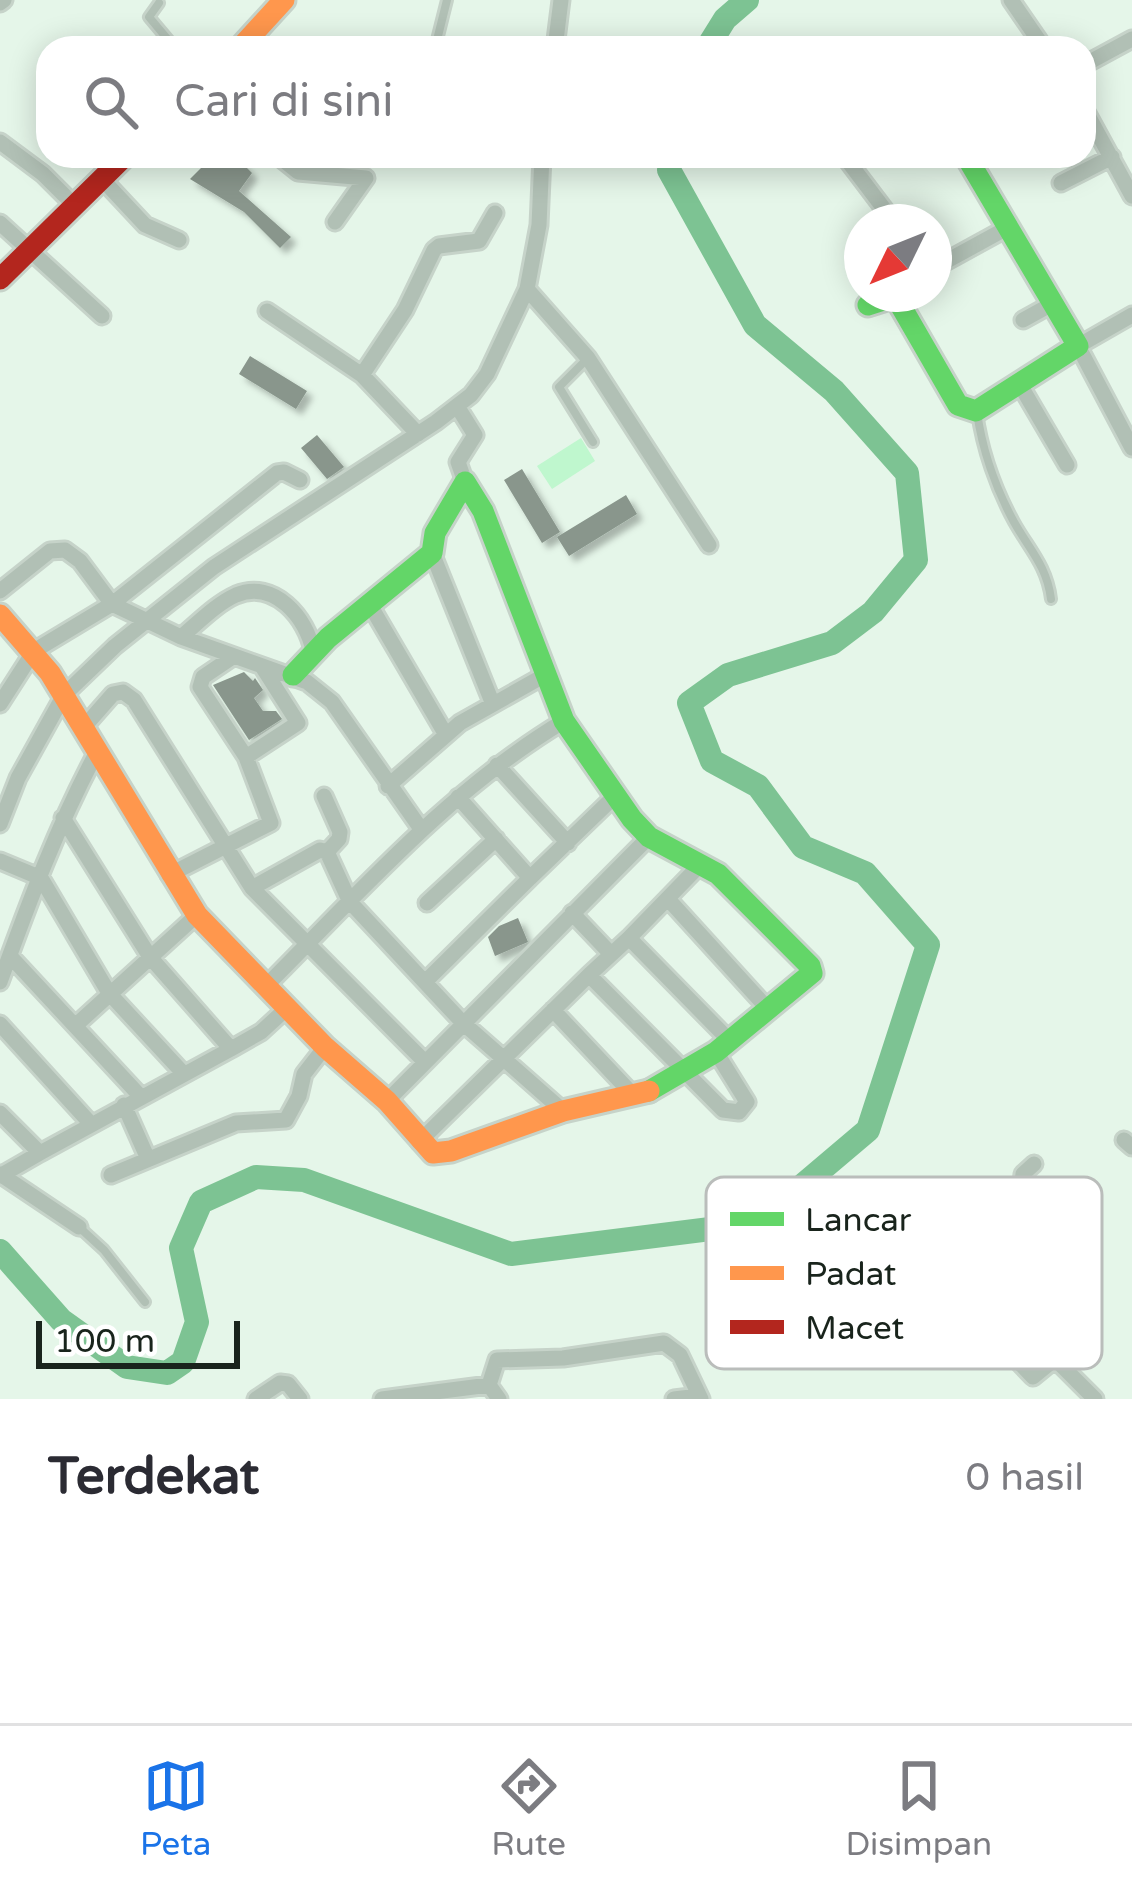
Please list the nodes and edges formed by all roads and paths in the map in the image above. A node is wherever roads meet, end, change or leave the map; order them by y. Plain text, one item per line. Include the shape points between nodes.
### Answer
1 (284, 0) edge
2 (447, 0) edge
3 (561, 0) edge
4 (1011, 0) edge
5 (159, 3) dead end
6 (165, 36) edge
7 (251, 36) edge
8 (438, 36) edge
9 (556, 36) edge
10 (1036, 36) edge
11 (1132, 39) edge
12 (1096, 58) edge
13 (1096, 129) edge
14 (0, 142) edge
15 (1112, 157) junction
16 (1096, 165) edge
17 (112, 168) edge
18 (293, 168) edge
19 (541, 168) edge
20 (853, 168) edge
21 (972, 168) edge
22 (1090, 168) edge
23 (101, 179) junction
24 (1061, 183) dead end
25 (1132, 196) edge
26 (880, 204) edge
27 (74, 206) junction
28 (495, 213) dead end
29 (335, 222) dead end
30 (0, 223) edge
31 (1007, 227) junction
32 (178, 240) dead end
33 (30, 250) junction
34 (952, 258) edge
35 (0, 279) edge
36 (527, 289) junction
37 (1052, 304) junction
38 (267, 311) dead end
39 (904, 312) edge
40 (1132, 315) edge
41 (102, 316) dead end
42 (1024, 320) dead end
43 (1078, 346) junction
44 (588, 358) junction
45 (362, 375) junction
46 (1019, 382) junction
47 (457, 406) junction
48 (976, 411) junction
49 (418, 434) junction
50 (593, 442) dead end
51 (1132, 448) edge
52 (1067, 465) dead end
53 (301, 480) dead end
54 (465, 482) junction
55 (709, 545) dead end
56 (432, 553) junction
57 (0, 591) edge
58 (1051, 599) dead end
59 (112, 604) junction
60 (370, 605) junction
61 (0, 615) edge
62 (143, 620) junction
63 (181, 637) junction
64 (34, 651) junction
65 (314, 651) junction
66 (234, 656) junction
67 (263, 668) junction
68 (292, 675) junction
69 (544, 675) junction
70 (64, 695) junction
71 (492, 702) junction
72 (0, 703) edge
73 (564, 721) junction
74 (84, 727) junction
75 (446, 735) junction
76 (98, 749) junction
77 (246, 758) junction
78 (497, 765) junction
79 (388, 787) junction
80 (324, 796) dead end
81 (458, 796) junction
82 (616, 796) junction
83 (63, 818) junction
84 (0, 824) edge
85 (421, 829) junction
86 (649, 836) junction
87 (496, 839) junction
88 (568, 843) junction
89 (224, 848) junction
90 (327, 851) junction
91 (0, 861) edge
92 (700, 865) junction
93 (169, 875) junction
94 (41, 878) junction
95 (530, 878) junction
96 (252, 888) junction
97 (668, 899) junction
98 (350, 902) junction
99 (427, 903) dead end
100 (572, 913) junction
101 (197, 915) junction
102 (629, 938) junction
103 (307, 946) junction
104 (611, 954) junction
105 (10, 956) junction
106 (150, 957) junction
107 (589, 975) junction
108 (0, 982) edge
109 (425, 982) junction
110 (266, 986) junction
111 (109, 994) junction
112 (286, 1009) junction
113 (553, 1010) junction
114 (768, 1010) junction
115 (463, 1023) junction
116 (0, 1024) edge
117 (75, 1027) junction
118 (722, 1045) junction
119 (326, 1047) junction
120 (231, 1049) junction
121 (502, 1060) junction
122 (424, 1061) junction
123 (183, 1073) junction
124 (684, 1073) junction
125 (141, 1096) junction
126 (634, 1096) junction
127 (387, 1101) junction
128 (124, 1105) junction
129 (563, 1111) junction
130 (0, 1113) edge
131 (91, 1124) junction
132 (419, 1142) junction
133 (40, 1153) junction
134 (148, 1160) junction
135 (1034, 1164) dead end
136 (111, 1174) dead end
137 (0, 1176) edge
138 (1022, 1177) edge
139 (79, 1227) joint
140 (145, 1302) dead end
141 (1065, 1369) edge
142 (494, 1392) edge
143 (430, 1396) edge
144 (700, 1397) edge
145 (256, 1399) edge
146 (300, 1399) edge
147 (382, 1399) edge
148 (674, 1399) edge
149 (1095, 1399) edge

1 - 7 street
2 - 8 lane
3 - 9 street
4 - 10 street
5 - 6 lane via 149,17
11 - 12 street
13 - 15 street
14 - 27 street
15 - 16 street
15 - 25 street
17 - 23 street
18 - 29 street via 366,178
19 - 36 street
20 - 26 street
21 - 31 street
22 - 24 street
23 - 27 street
23 - 32 street via 145,225
27 - 33 street
28 - 45 street via 479,241 434,250
30 - 33 street
31 - 34 street
31 - 37 street
33 - 35 street
33 - 41 street
36 - 44 street
36 - 47 street via 487,374
37 - 42 street
37 - 43 street
38 - 45 street
39 - 48 street via 958,405
40 - 43 street
43 - 46 street
43 - 51 street
44 - 50 lane via 559,387
44 - 55 street
45 - 49 street
46 - 48 street
46 - 52 street
47 - 49 street
47 - 54 street via 475,435 458,462
48 - 58 lane via 981,440 1014,521 1044,567
49 - 62 street
53 - 59 street via 277,473
54 - 56 street
54 - 69 street via 484,512
56 - 60 street
56 - 71 street
57 - 59 street via 50,551 65,550
59 - 62 street
59 - 64 street
60 - 65 street
60 - 75 street
61 - 64 street
62 - 63 street
62 - 70 street
63 - 65 street via 234,596 266,594 287,603
63 - 66 street
64 - 70 street
64 - 72 street
65 - 68 street
66 - 67 street
66 - 77 street via 199,681
67 - 68 street
67 - 77 street via 298,723
68 - 79 street via 332,702
69 - 71 street
69 - 73 street
70 - 74 street
70 - 84 street
71 - 75 street
73 - 78 street
73 - 82 street
74 - 76 street
74 - 89 street via 113,694 128,695
75 - 79 street
76 - 83 street
76 - 93 street
77 - 89 street via 271,823
78 - 81 street
78 - 88 street
79 - 85 street
80 - 90 street via 340,832
81 - 85 street
81 - 87 street
82 - 86 street
82 - 88 street
83 - 94 street
83 - 106 street
85 - 98 street
86 - 92 street
86 - 100 street
87 - 95 street
87 - 99 street
88 - 95 street
89 - 93 street
89 - 96 street
90 - 96 street
90 - 98 street
91 - 94 street
92 - 97 street
92 - 114 street via 810,966 808,980
93 - 101 street
94 - 105 street
94 - 111 street
95 - 109 street
96 - 103 street
97 - 102 street
97 - 114 street
98 - 103 street
98 - 109 street
100 - 104 street
100 - 115 street
101 - 106 street
101 - 110 street
102 - 104 street
102 - 118 street
103 - 110 street
103 - 122 street
104 - 107 street
105 - 108 street
105 - 117 street
106 - 111 street
106 - 120 street
107 - 113 street
107 - 124 street
109 - 115 street
110 - 112 street
111 - 117 street
111 - 123 street
112 - 119 street
112 - 120 street
113 - 121 street
113 - 126 street
114 - 118 street
115 - 121 street
115 - 122 street
116 - 131 street
117 - 125 street
118 - 124 street
118 - 124 street via 745,1092 739,1112 724,1110
119 - 127 street
119 - 134 street via 304,1074 286,1120 236,1123
120 - 123 street
121 - 129 street
121 - 132 street
122 - 127 street
123 - 125 street
124 - 126 street
125 - 128 street
126 - 129 street
127 - 132 street
128 - 131 street
128 - 134 street
129 - 132 street via 451,1151 433,1153
130 - 133 street
131 - 133 street
133 - 137 street
134 - 136 street
135 - 138 street
137 - 139 street
139 - 140 lane
141 - 149 street
142 - 143 street
142 - 144 street via 493,1364 503,1358 658,1343 680,1355
143 - 147 street
144 - 148 street
145 - 146 street via 280,1383

